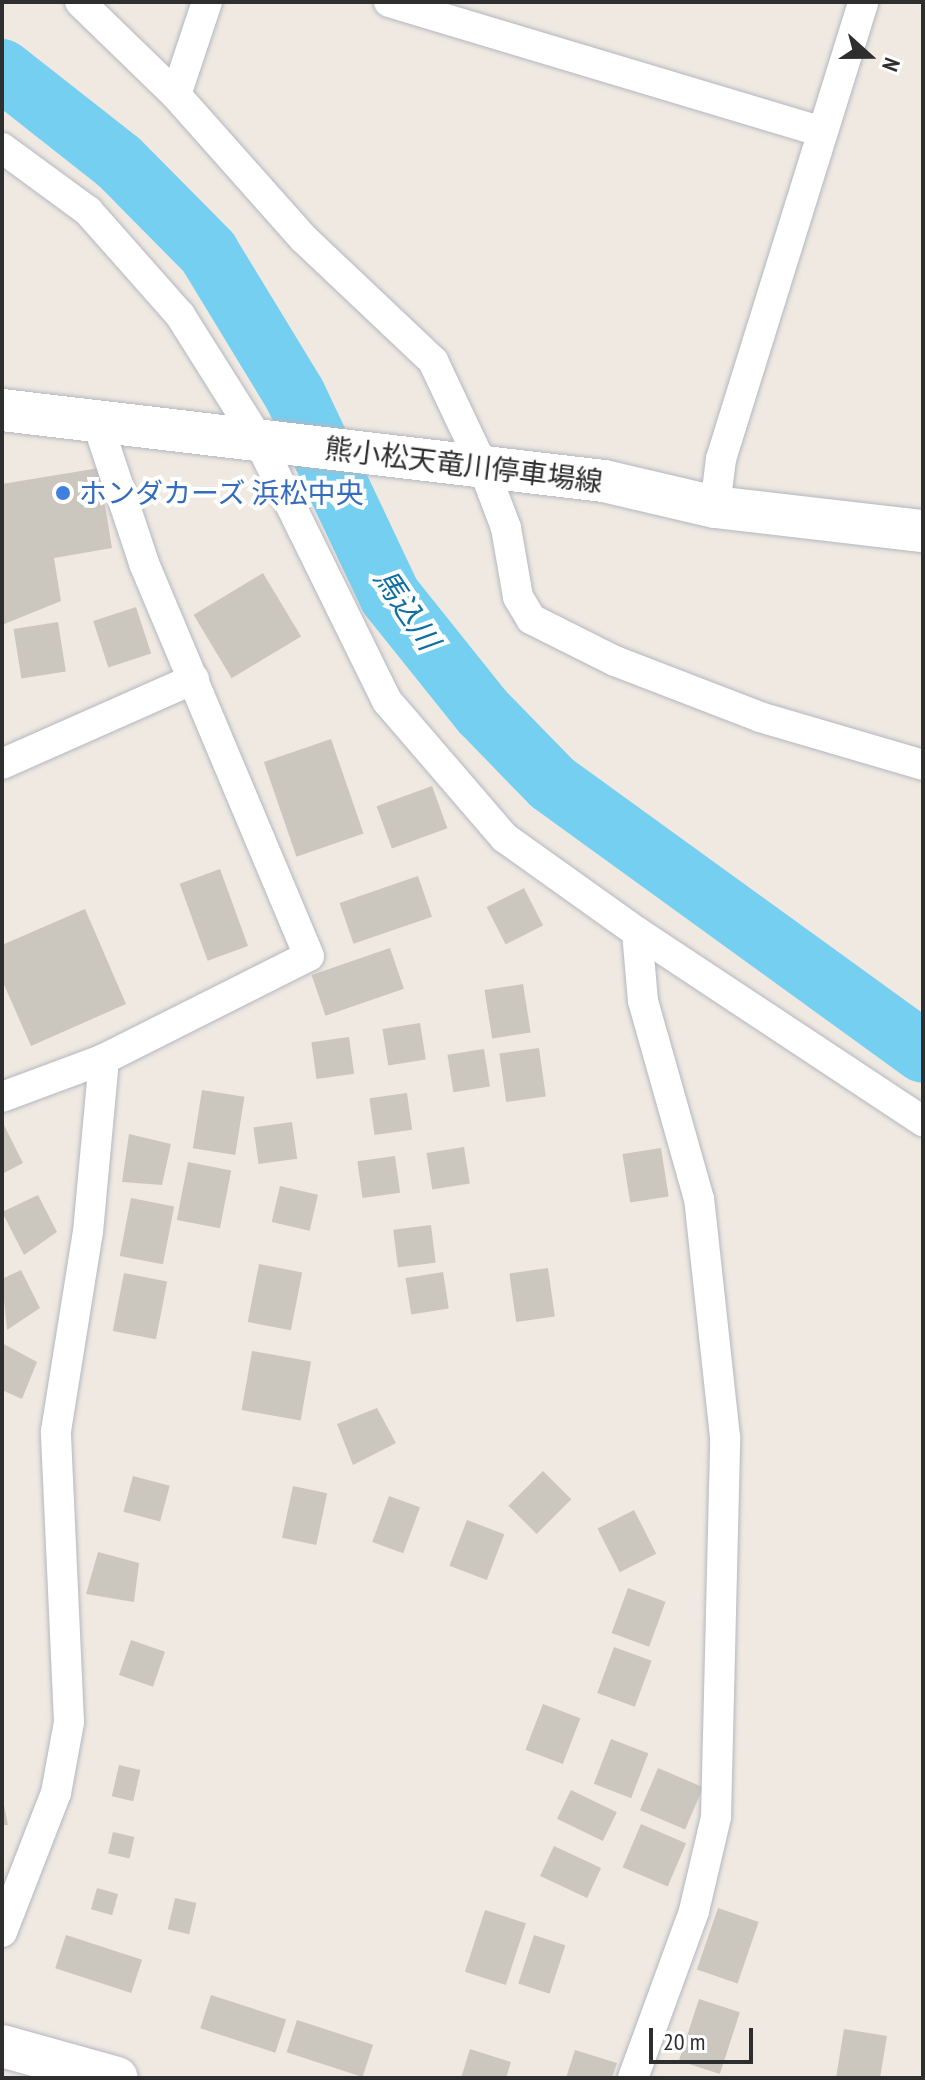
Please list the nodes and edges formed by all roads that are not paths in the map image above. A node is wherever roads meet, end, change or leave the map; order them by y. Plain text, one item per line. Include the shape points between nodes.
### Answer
1 (80, 2) edge
2 (207, 2) edge
3 (389, 2) edge
4 (863, 2) edge
5 (176, 95) junction
6 (822, 132) junction
7 (2, 148) edge
8 (2, 410) edge
9 (97, 422) junction
10 (268, 440) junction
11 (475, 465) junction
12 (715, 507) junction
13 (923, 531) edge
14 (194, 679) junction
15 (2, 764) edge
16 (923, 765) edge
17 (637, 932) junction
18 (104, 1059) junction
19 (2, 1097) edge
20 (923, 1121) edge
21 (2, 1932) edge
22 (2, 2046) edge
23 (117, 2078) edge
24 (633, 2078) edge

1 - 5 street
2 - 5 street
3 - 6 street
4 - 6 street
5 - 11 street via 304,239 433,361
6 - 12 street via 721,459
7 - 10 street via 88,211 180,315
8 - 9 main road, 熊小松天竜川停車場線
9 - 10 main road, 熊小松天竜川停車場線
9 - 14 street via 127,518
10 - 11 main road, 熊小松天竜川停車場線
10 - 17 street via 387,701 505,838
11 - 12 main road, 熊小松天竜川停車場線 via 604,481
11 - 16 street via 506,528 518,597 531,619 615,661 760,717
12 - 13 main road, 熊小松天竜川停車場線
14 - 15 street
14 - 18 street via 309,956
17 - 20 street
17 - 24 street via 643,1001 699,1199 725,1437 716,1817 694,1911
18 - 19 street
18 - 21 street via 88,1232 56,1431 69,1722 56,1793
22 - 23 main road

